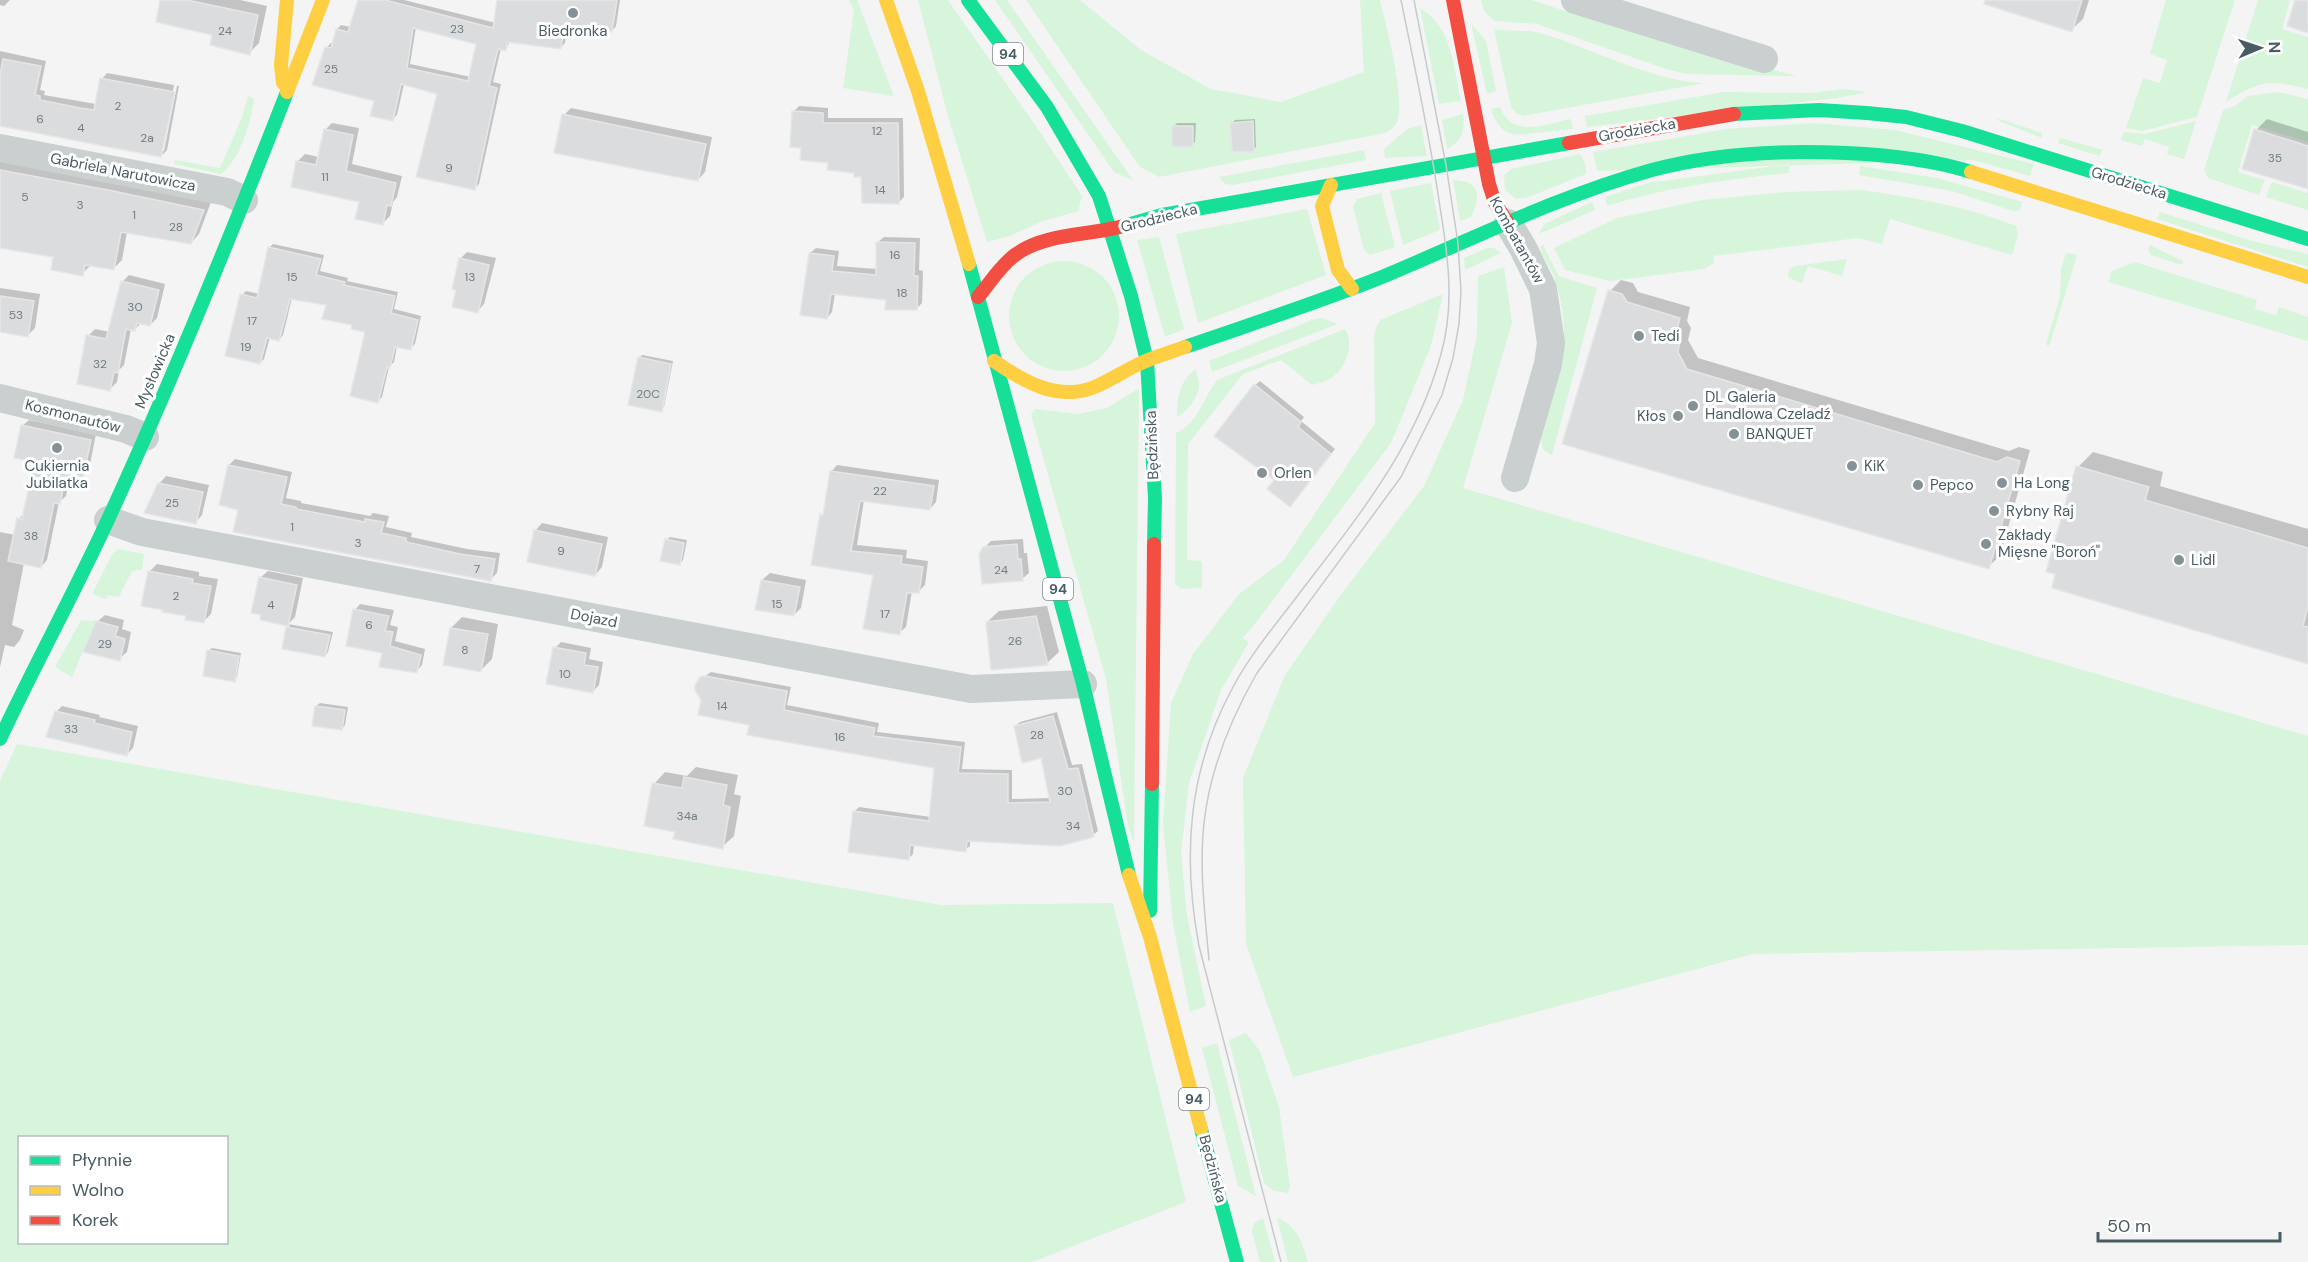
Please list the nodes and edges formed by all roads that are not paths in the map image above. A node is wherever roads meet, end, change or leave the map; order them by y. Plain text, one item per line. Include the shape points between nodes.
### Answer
1 (287, 0) edge
2 (323, 0) edge
3 (886, 0) edge
4 (904, 0) edge
5 (968, 0) edge
6 (1453, 0) edge
7 (1575, 0) edge
8 (1764, 59) dead end
9 (918, 91) junction
10 (284, 102) junction
11 (0, 148) edge
12 (1485, 157) junction
13 (1331, 185) junction
14 (244, 200) junction
15 (1341, 202) dead end
16 (1508, 223) junction
17 (1112, 230) junction
18 (2308, 239) edge
19 (1355, 271) dead end
20 (2308, 278) edge
21 (1352, 289) junction
22 (978, 297) junction
23 (994, 361) junction
24 (1147, 361) junction
25 (0, 398) edge
26 (145, 437) junction
27 (1515, 478) dead end
28 (108, 520) junction
29 (1083, 684) junction
30 (0, 739) edge
31 (1150, 937) junction
32 (1237, 1262) edge

1 - 10 street, Mysłowicka via 281,65
2 - 10 street
3 - 9 street, 94
4 - 9 street via 915,50
5 - 17 street, Będzińska / 94 via 1047,107 1099,196
6 - 12 street, Kombatantów
7 - 8 street
9 - 22 street, 94
10 - 14 street, Mysłowicka
11 - 14 street, Gabriela Narutowicza via 227,192
12 - 13 street, Grodziecka
12 - 16 street, Kombatantów via 1495,207
12 - 18 street, Grodziecka via 1728,114 1819,110 1896,116 1962,131
13 - 15 street
13 - 17 street, Grodziecka via 1162,215
13 - 21 street via 1322,206 1338,270
14 - 26 street, Mysłowicka
16 - 20 street via 1596,188 1655,170 1720,158 1789,153 1890,156 1950,165
16 - 21 street
16 - 27 street, Kombatantów via 1543,289 1551,343
17 - 22 street, Grodziecka via 1040,242 1016,254
17 - 24 street, Będzińska / 94
19 - 21 street
21 - 24 street
22 - 23 street, 94
23 - 24 street via 1025,382 1069,393 1105,383
23 - 29 street, Będzińska / 94
24 - 31 street, Będzińska / 94 via 1155,498
25 - 26 street, Kosmonautów
26 - 28 street, Mysłowicka
28 - 29 street, Dojazd via 142,532 971,689
28 - 30 street, Mysłowicka
29 - 31 street, Będzińska / 94 via 1129,876
31 - 32 street, Będzińska / 94

